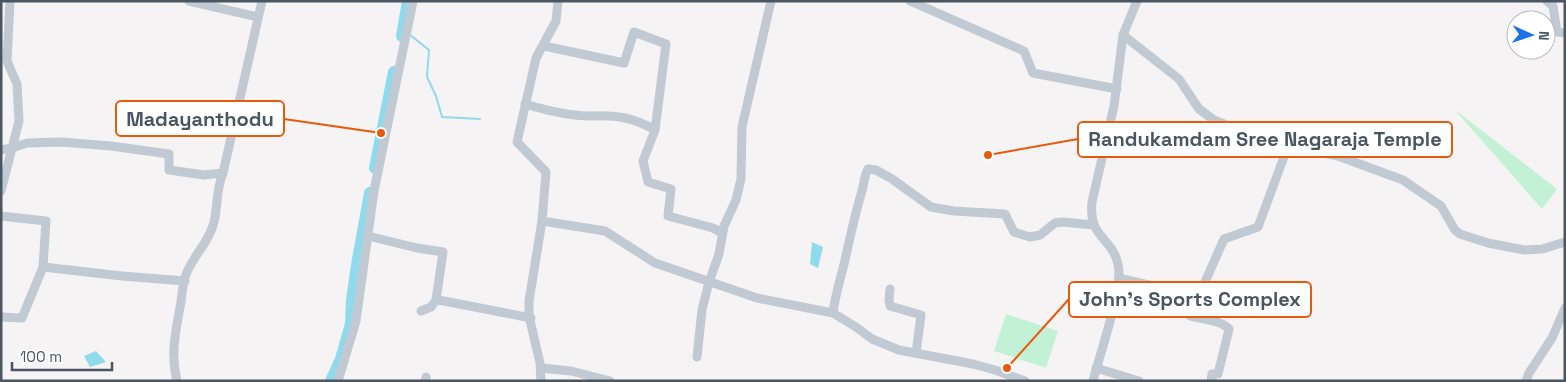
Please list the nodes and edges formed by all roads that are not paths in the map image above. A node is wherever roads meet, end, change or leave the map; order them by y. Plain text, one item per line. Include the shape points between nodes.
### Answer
1 (10, 1) edge
2 (189, 1) edge
3 (262, 1) edge
4 (414, 1) edge
5 (558, 1) edge
6 (771, 1) edge
7 (910, 1) edge
8 (1137, 1) edge
9 (1547, 1) edge
10 (258, 17) junction
11 (5, 34) edge
12 (1565, 34) edge
13 (1123, 36) junction
14 (544, 46) junction
15 (8, 57) junction
16 (1, 66) edge
17 (1117, 89) junction
18 (525, 104) junction
19 (655, 130) junction
20 (1288, 146) junction
21 (12, 148) junction
22 (1, 150) edge
23 (223, 173) junction
24 (1, 191) edge
25 (1, 216) edge
26 (542, 221) junction
27 (1094, 226) junction
28 (722, 233) junction
29 (368, 236) junction
30 (1565, 242) edge
31 (43, 267) junction
32 (1119, 278) junction
33 (184, 281) junction
34 (709, 282) junction
35 (890, 288) dead end
36 (1199, 297) junction
37 (436, 300) junction
38 (1565, 308) edge
39 (421, 312) dead end
40 (833, 313) junction
41 (1, 317) edge
42 (530, 318) junction
43 (916, 353) junction
44 (697, 357) dead end
45 (541, 368) junction
46 (1096, 368) junction
47 (177, 381) edge
48 (338, 381) edge
49 (541, 381) edge
50 (610, 381) edge
51 (1025, 381) edge
52 (1093, 381) edge
53 (1139, 381) edge
54 (1211, 381) edge
55 (1526, 381) edge

1 - 11 street
2 - 10 street
3 - 10 street
4 - 29 street via 374,191
5 - 14 street via 556,21
6 - 28 street via 742,127 741,179
7 - 17 street via 1024,51 1033,73
8 - 13 street
9 - 12 street via 1553,6 1557,32
10 - 23 street
11 - 15 street
13 - 17 street
13 - 20 street via 1180,79 1199,109 1214,120
14 - 18 street via 536,58
14 - 19 street via 624,63 634,32 666,44
15 - 16 street
15 - 21 street via 17,84 18,121
17 - 27 street via 1092,202
18 - 19 street via 547,111 629,118
18 - 26 street via 517,142 546,172
19 - 28 street via 643,161 648,182 671,189 668,216
20 - 30 street via 1338,156 1403,180 1441,206 1454,230 1460,234 1524,250
20 - 36 street via 1258,227 1224,239
21 - 22 street
21 - 23 street via 27,143 61,142 111,146 169,154 169,170 204,175
21 - 24 street
23 - 33 street via 214,223
25 - 31 street via 46,221
26 - 34 street via 605,231 655,263
26 - 42 street via 529,301
27 - 32 street via 1115,254
27 - 40 street via 1062,222 1055,223 1040,236 1014,232 1005,214 931,207 892,179 868,169 835,294
28 - 34 street
29 - 37 street via 443,252
29 - 48 street via 356,321
31 - 33 street
31 - 41 street via 22,318
32 - 36 street
32 - 46 street
33 - 47 street via 173,347
34 - 40 street via 757,298
34 - 44 street
35 - 43 street via 890,306 921,315
36 - 54 street via 1190,316 1229,329 1218,374 1212,374
37 - 39 street
37 - 42 street
38 - 55 street via 1552,338
40 - 43 street via 872,339
42 - 45 street
43 - 51 street via 988,368
45 - 49 street
45 - 50 street via 571,371
46 - 52 street
46 - 53 street

